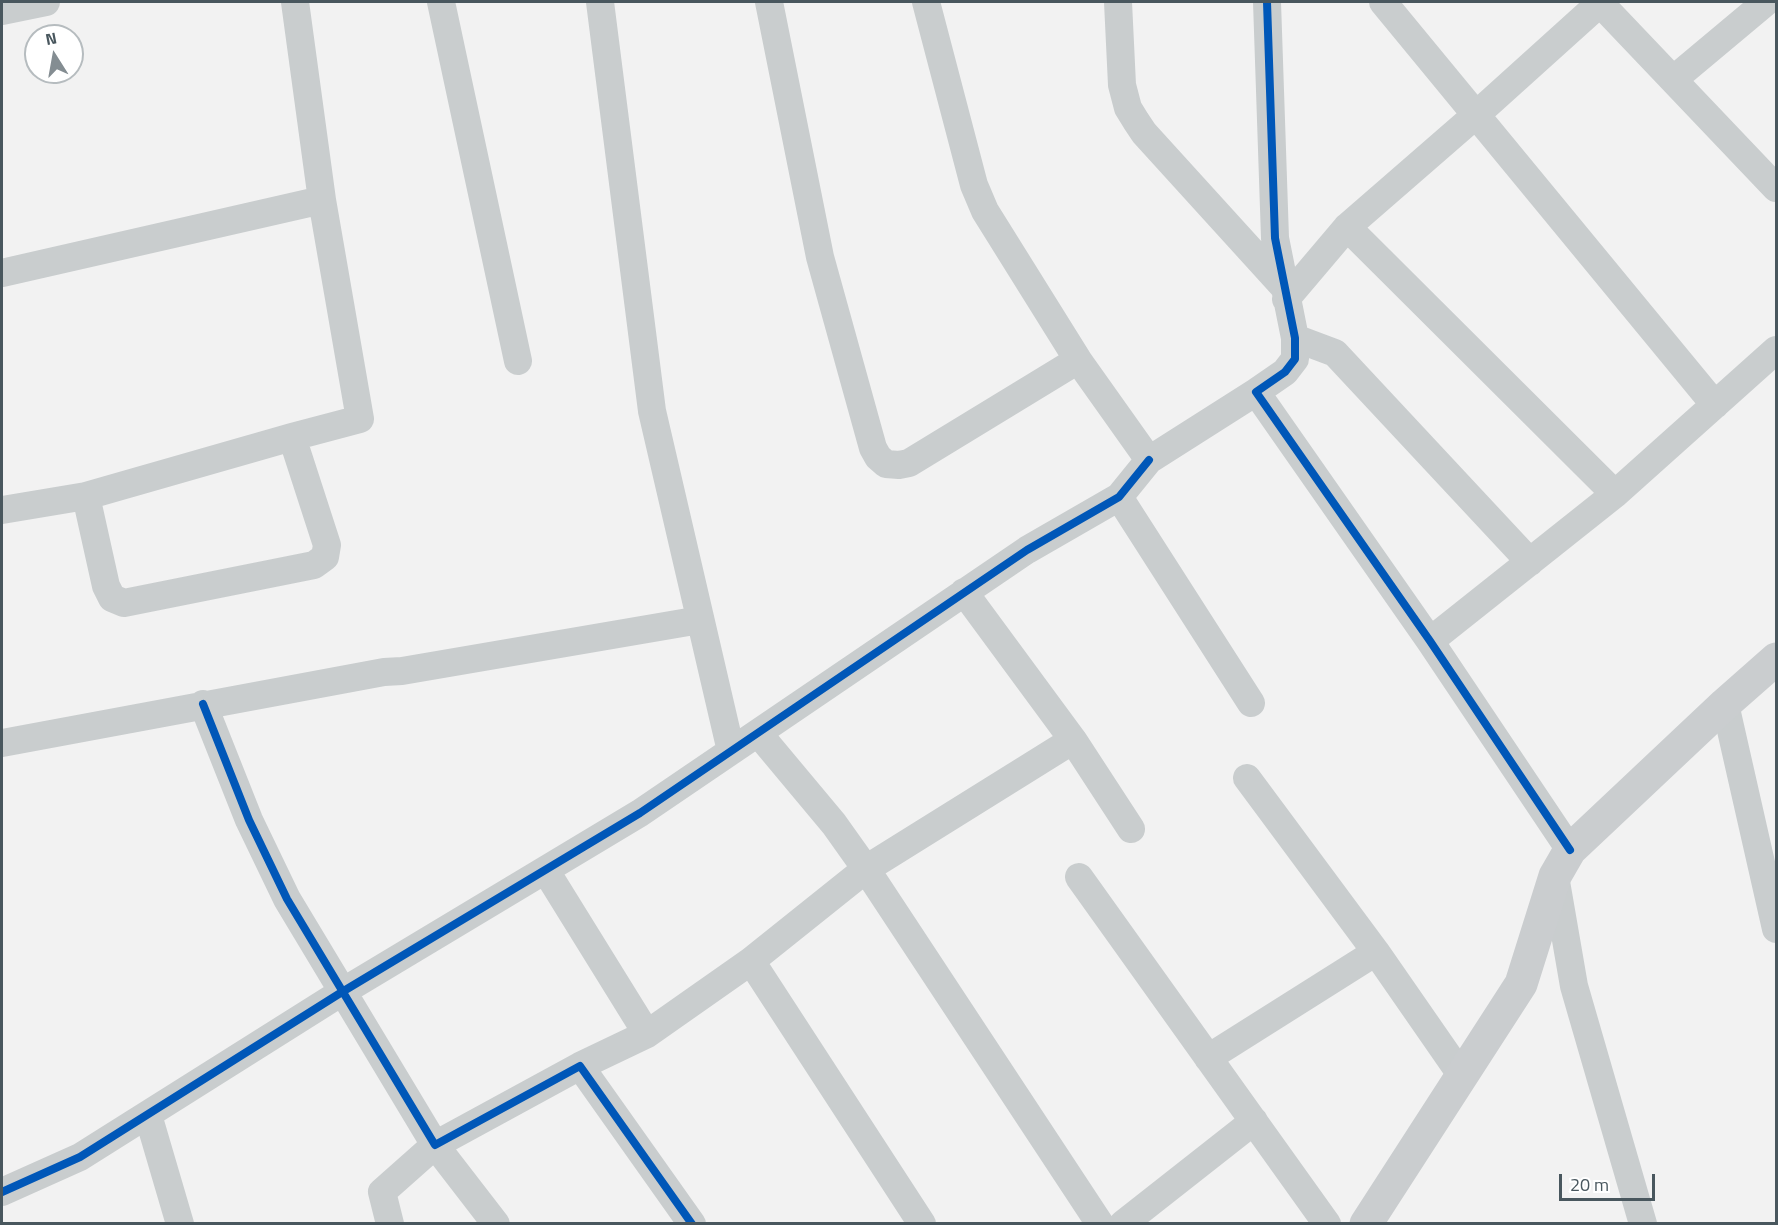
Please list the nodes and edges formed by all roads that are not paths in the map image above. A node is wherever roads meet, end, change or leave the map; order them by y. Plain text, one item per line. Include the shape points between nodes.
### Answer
1 (46, 2) edge
2 (295, 2) edge
3 (441, 2) edge
4 (600, 2) edge
5 (769, 2) edge
6 (926, 2) edge
7 (1118, 2) edge
8 (1267, 2) edge
9 (1383, 2) edge
10 (1599, 2) edge
11 (1766, 2) edge
12 (2, 11) edge
13 (1674, 79) junction
14 (1477, 114) junction
15 (1776, 188) edge
16 (322, 200) junction
17 (1347, 227) junction
18 (2, 273) edge
19 (1285, 293) junction
20 (1295, 338) junction
21 (1776, 350) edge
22 (1078, 360) junction
23 (518, 361) dead end
24 (1256, 392) junction
25 (1715, 405) junction
26 (292, 437) junction
27 (1149, 460) junction
28 (1615, 494) junction
29 (86, 496) junction
30 (1119, 497) junction
31 (2, 510) edge
32 (1530, 562) junction
33 (964, 592) junction
34 (700, 620) junction
35 (1430, 641) junction
36 (1776, 659) edge
37 (1251, 703) dead end
38 (203, 704) junction
39 (1725, 704) junction
40 (758, 733) junction
41 (1073, 740) junction
42 (2, 742) edge
43 (731, 751) junction
44 (1247, 778) dead end
45 (1131, 829) dead end
46 (1563, 863) junction
47 (866, 869) junction
48 (546, 871) junction
49 (1079, 877) dead end
50 (1776, 930) edge
51 (1376, 952) junction
52 (751, 961) junction
53 (342, 992) junction
54 (647, 1034) junction
55 (1208, 1058) junction
56 (580, 1066) junction
57 (1462, 1076) junction
58 (148, 1115) junction
59 (1254, 1121) junction
60 (435, 1145) junction
61 (2, 1192) edge
62 (180, 1224) edge
63 (390, 1224) edge
64 (496, 1224) edge
65 (692, 1224) edge
66 (922, 1224) edge
67 (1100, 1224) edge
68 (1123, 1224) edge
69 (1327, 1224) edge
70 (1366, 1224) edge
71 (1643, 1224) edge

1 - 12 street
2 - 16 street
3 - 23 street
4 - 34 street via 652,411
5 - 22 street via 820,257 878,457 886,464 909,463
6 - 22 street via 974,184 985,211
7 - 19 street via 1122,85 1128,108 1144,133
8 - 19 street via 1275,238
9 - 14 street
10 - 13 street
10 - 14 street
11 - 13 street
13 - 15 street
14 - 17 street
14 - 25 street
16 - 18 street
16 - 26 street via 360,419
17 - 19 street
17 - 28 street
19 - 20 street
20 - 24 street via 1294,359 1285,372
20 - 32 street via 1335,353
21 - 25 street
22 - 27 street
24 - 27 street
24 - 35 street
25 - 28 street
26 - 29 street
26 - 29 street via 327,545 325,557 314,565 124,603 112,598 106,586
27 - 30 street
28 - 32 street
29 - 31 street
30 - 33 street
30 - 37 street
32 - 35 street
33 - 40 street
33 - 41 street
34 - 38 street
34 - 43 street
35 - 46 street
36 - 39 street
38 - 42 street
38 - 53 street via 249,820 287,898
39 - 46 street
39 - 50 street
40 - 43 street
40 - 47 street
41 - 45 street
41 - 47 street
43 - 48 street
44 - 51 street
46 - 57 street via 1521,984
46 - 71 street via 1574,986
47 - 52 street
47 - 67 street
48 - 53 street
48 - 54 street
49 - 55 street
51 - 55 street
51 - 57 street
52 - 54 street
52 - 66 street
53 - 58 street
53 - 60 street
54 - 56 street
55 - 59 street
56 - 60 street
56 - 65 street
57 - 70 street
58 - 61 street via 80,1157
58 - 62 street
59 - 68 street
59 - 69 street
60 - 63 street via 382,1192
60 - 64 street

